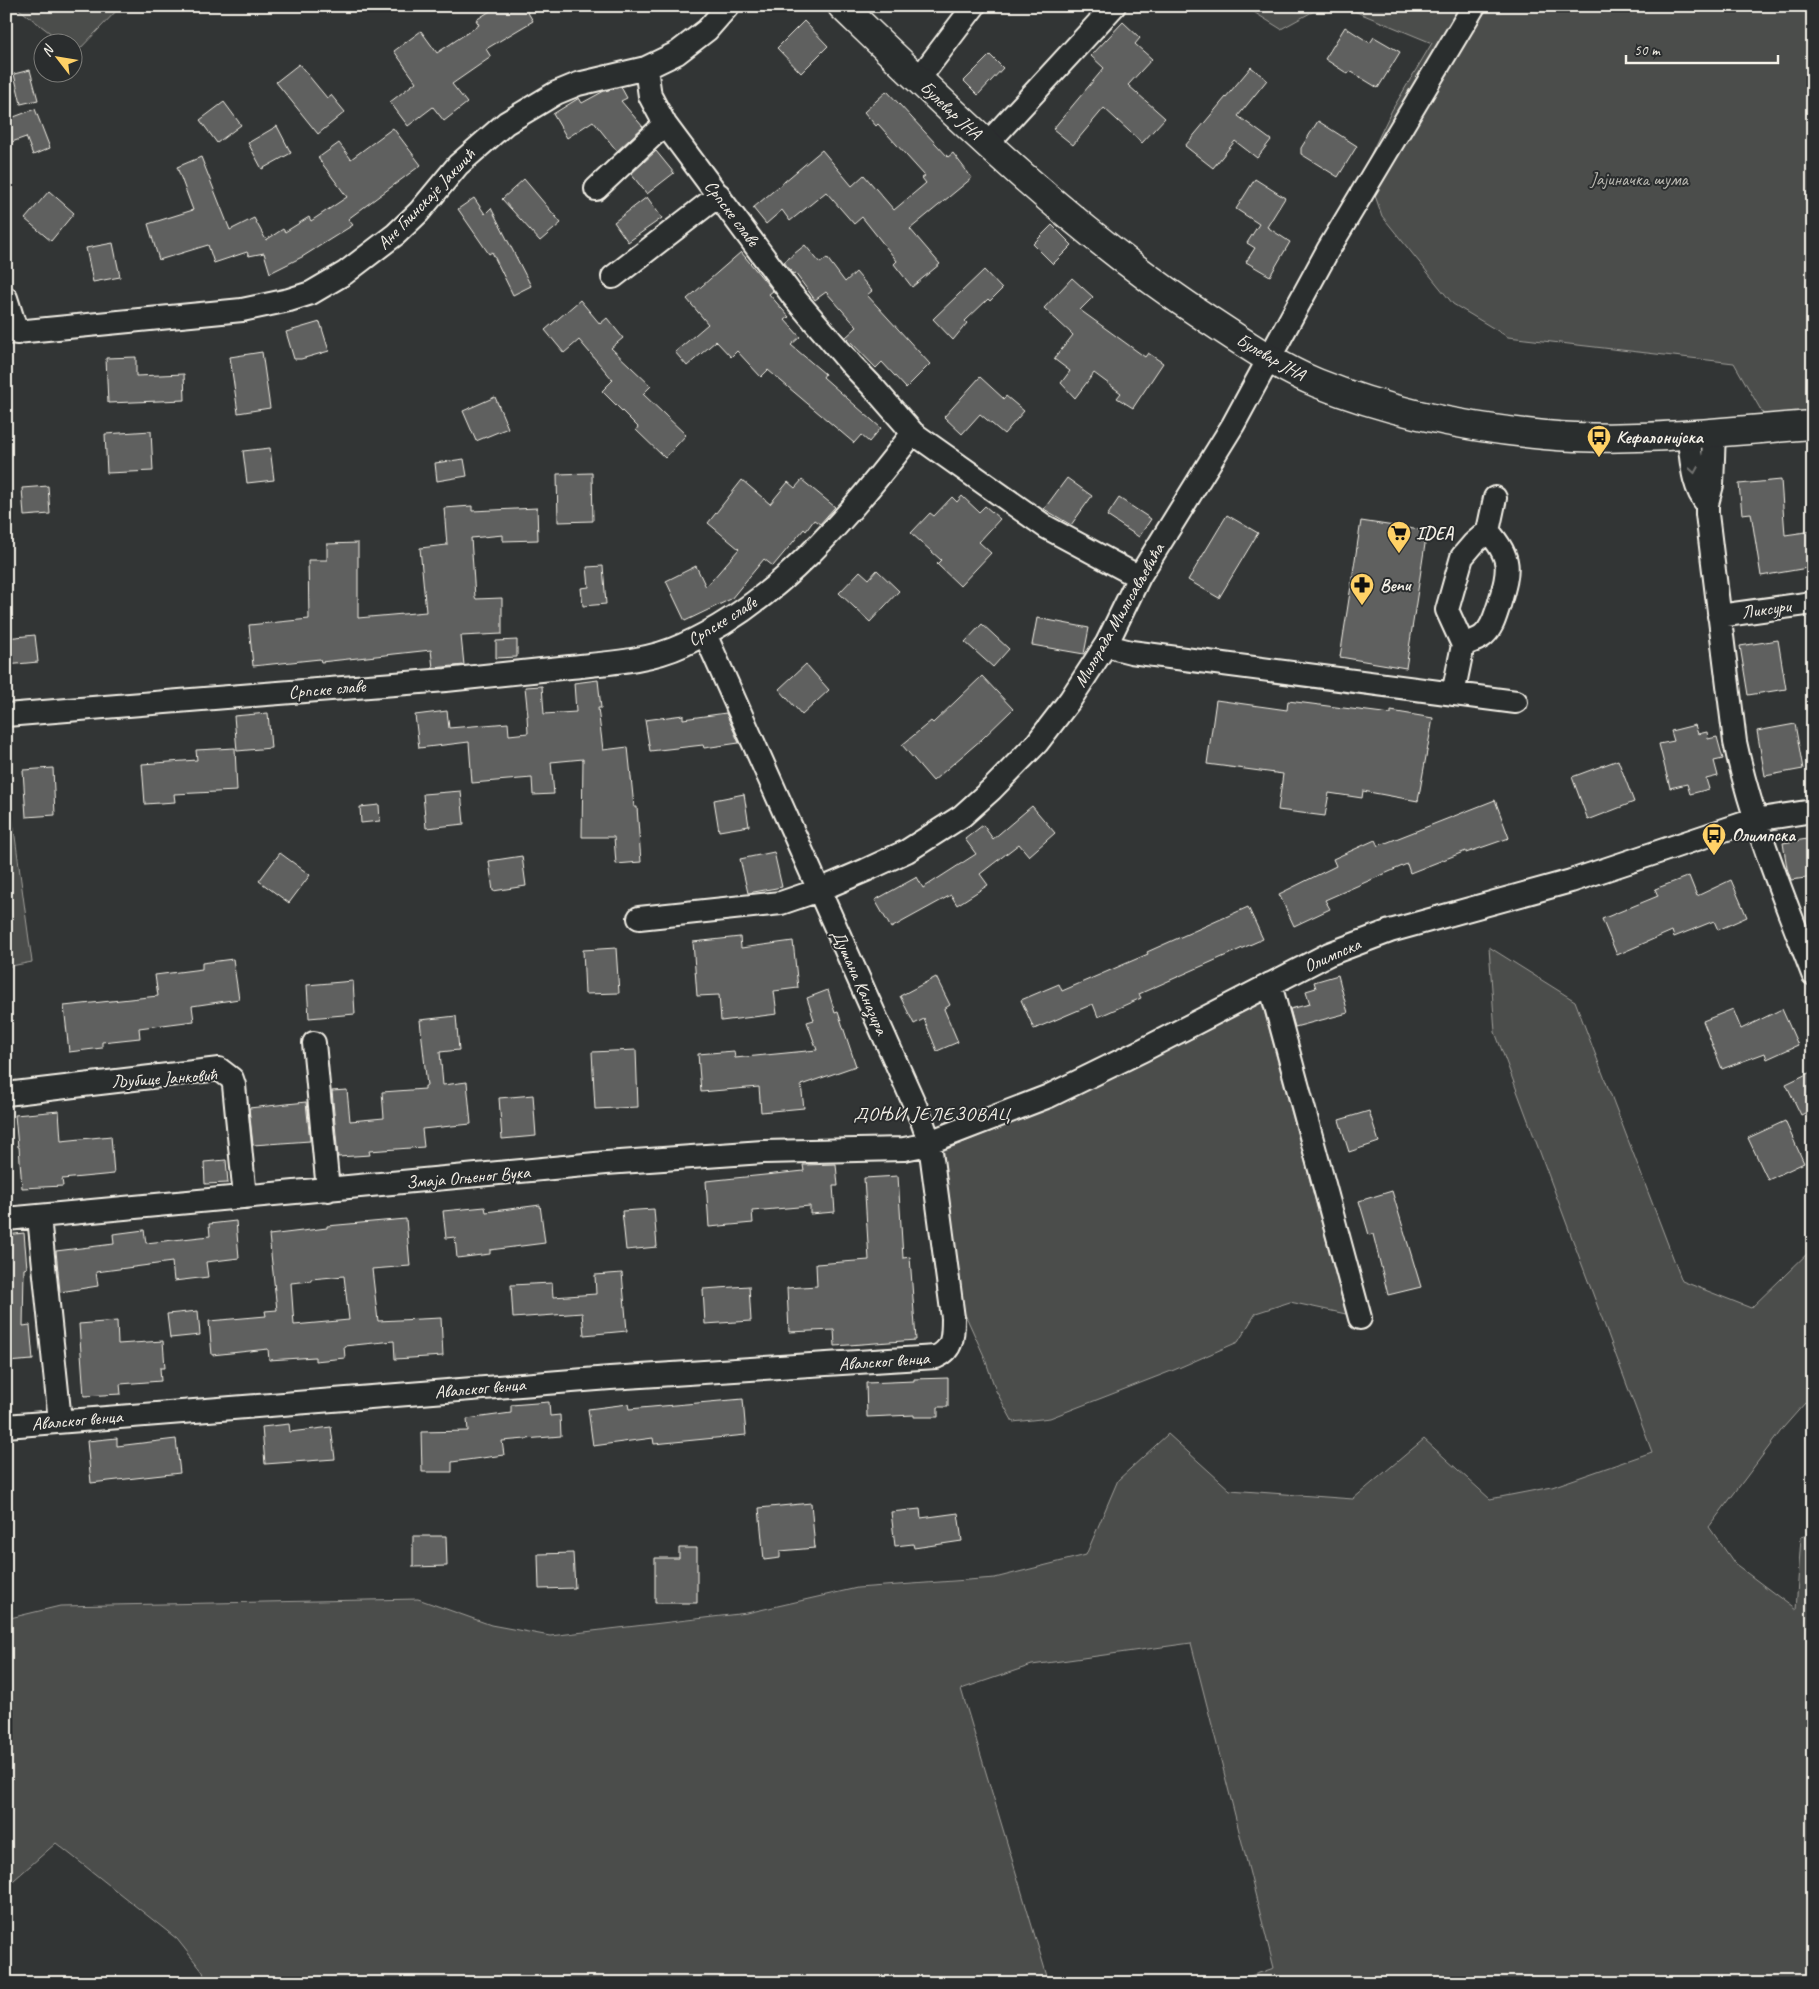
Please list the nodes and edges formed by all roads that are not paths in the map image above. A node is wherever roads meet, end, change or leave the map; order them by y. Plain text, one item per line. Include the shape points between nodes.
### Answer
1 (728, 6) edge
2 (842, 6) edge
3 (974, 6) edge
4 (1114, 6) edge
5 (1474, 6) edge
6 (646, 68) junction
7 (918, 80) junction
8 (665, 124) junction
9 (987, 144) junction
10 (596, 189) dead end
11 (719, 195) junction
12 (613, 277) dead end
13 (6, 298) edge
14 (12, 333) edge
15 (1270, 358) junction
16 (1813, 425) edge
17 (1701, 433) junction
18 (913, 434) junction
19 (1495, 498) dead end
20 (1488, 531) junction
21 (1139, 577) junction
22 (1813, 603) edge
23 (1719, 616) junction
24 (705, 634) junction
25 (1107, 643) junction
26 (1463, 645) junction
27 (1453, 694) junction
28 (1516, 702) dead end
29 (6, 715) edge
30 (1813, 811) edge
31 (1754, 820) junction
32 (819, 890) junction
33 (639, 918) dead end
34 (1813, 974) edge
35 (1270, 984) junction
36 (314, 1043) dead end
37 (6, 1094) edge
38 (930, 1144) junction
39 (328, 1190) junction
40 (244, 1197) junction
41 (39, 1216) junction
42 (6, 1219) edge
43 (1360, 1318) dead end
44 (951, 1346) joint
45 (60, 1420) junction
46 (6, 1426) edge

1 - 6 street, Ане Глинскаје Јакшић via 691,43
2 - 7 main road, Булевар ЈНА
3 - 7 street
4 - 9 street
5 - 15 street, Милорада Милосављевића via 1328,250
6 - 8 street, Српске славе via 650,96
6 - 14 street, Ане Глинскаје Јакшић via 578,84 506,122 458,165 396,234 345,273 311,293 242,310
7 - 9 main road, Булевар ЈНА
8 - 10 street
8 - 11 street, Српске славе
9 - 15 main road, Булевар ЈНА via 1076,223 1144,277
11 - 12 street
11 - 18 street, Српске славе via 792,294
13 - 14 street
15 - 17 main road, Булевар ЈНА via 1333,389 1468,425 1579,437
15 - 21 street, Милорада Милосављевића via 1233,425
16 - 17 main road, Булевар ЈНА
17 - 23 street via 1696,486 1707,504
18 - 21 street via 1046,527
18 - 24 street, Српске славе via 836,526 800,562 756,600
19 - 20 street
20 - 26 street via 1462,557 1447,610
20 - 26 street via 1502,546 1507,564 1506,580 1493,624 1483,636
21 - 25 street, Милорада Милосављевића
22 - 23 street, Ликсури
23 - 31 street via 1735,742
24 - 29 street, Српске славе via 668,651 601,664
24 - 32 street, Душана Каназира
25 - 27 street via 1132,652
25 - 32 street, Милорада Милосављевића via 1037,743 962,816 907,852
26 - 27 street
27 - 28 street
30 - 31 street, Олимпска
31 - 34 street
31 - 35 street, Олимпска via 1571,881 1390,931 1329,954
32 - 33 street, Милорада Милосављевића via 780,903
32 - 38 street, Душана Каназира
35 - 38 street, Олимпска via 1050,1096
35 - 43 street
36 - 39 street
37 - 40 street, Љубице Јанковић via 219,1069 232,1079 234,1085
38 - 39 street, Змаја Огњеног Вука via 904,1149 763,1152
38 - 44 street, Душана Каназира via 953,1318
39 - 40 street, Змаја Огњеног Вука
40 - 41 street, Змаја Огњеног Вука
41 - 42 street, Змаја Огњеног Вука
41 - 45 street
44 - 45 street, Авалског венца via 936,1358 610,1378
45 - 46 street, Авалског венца

